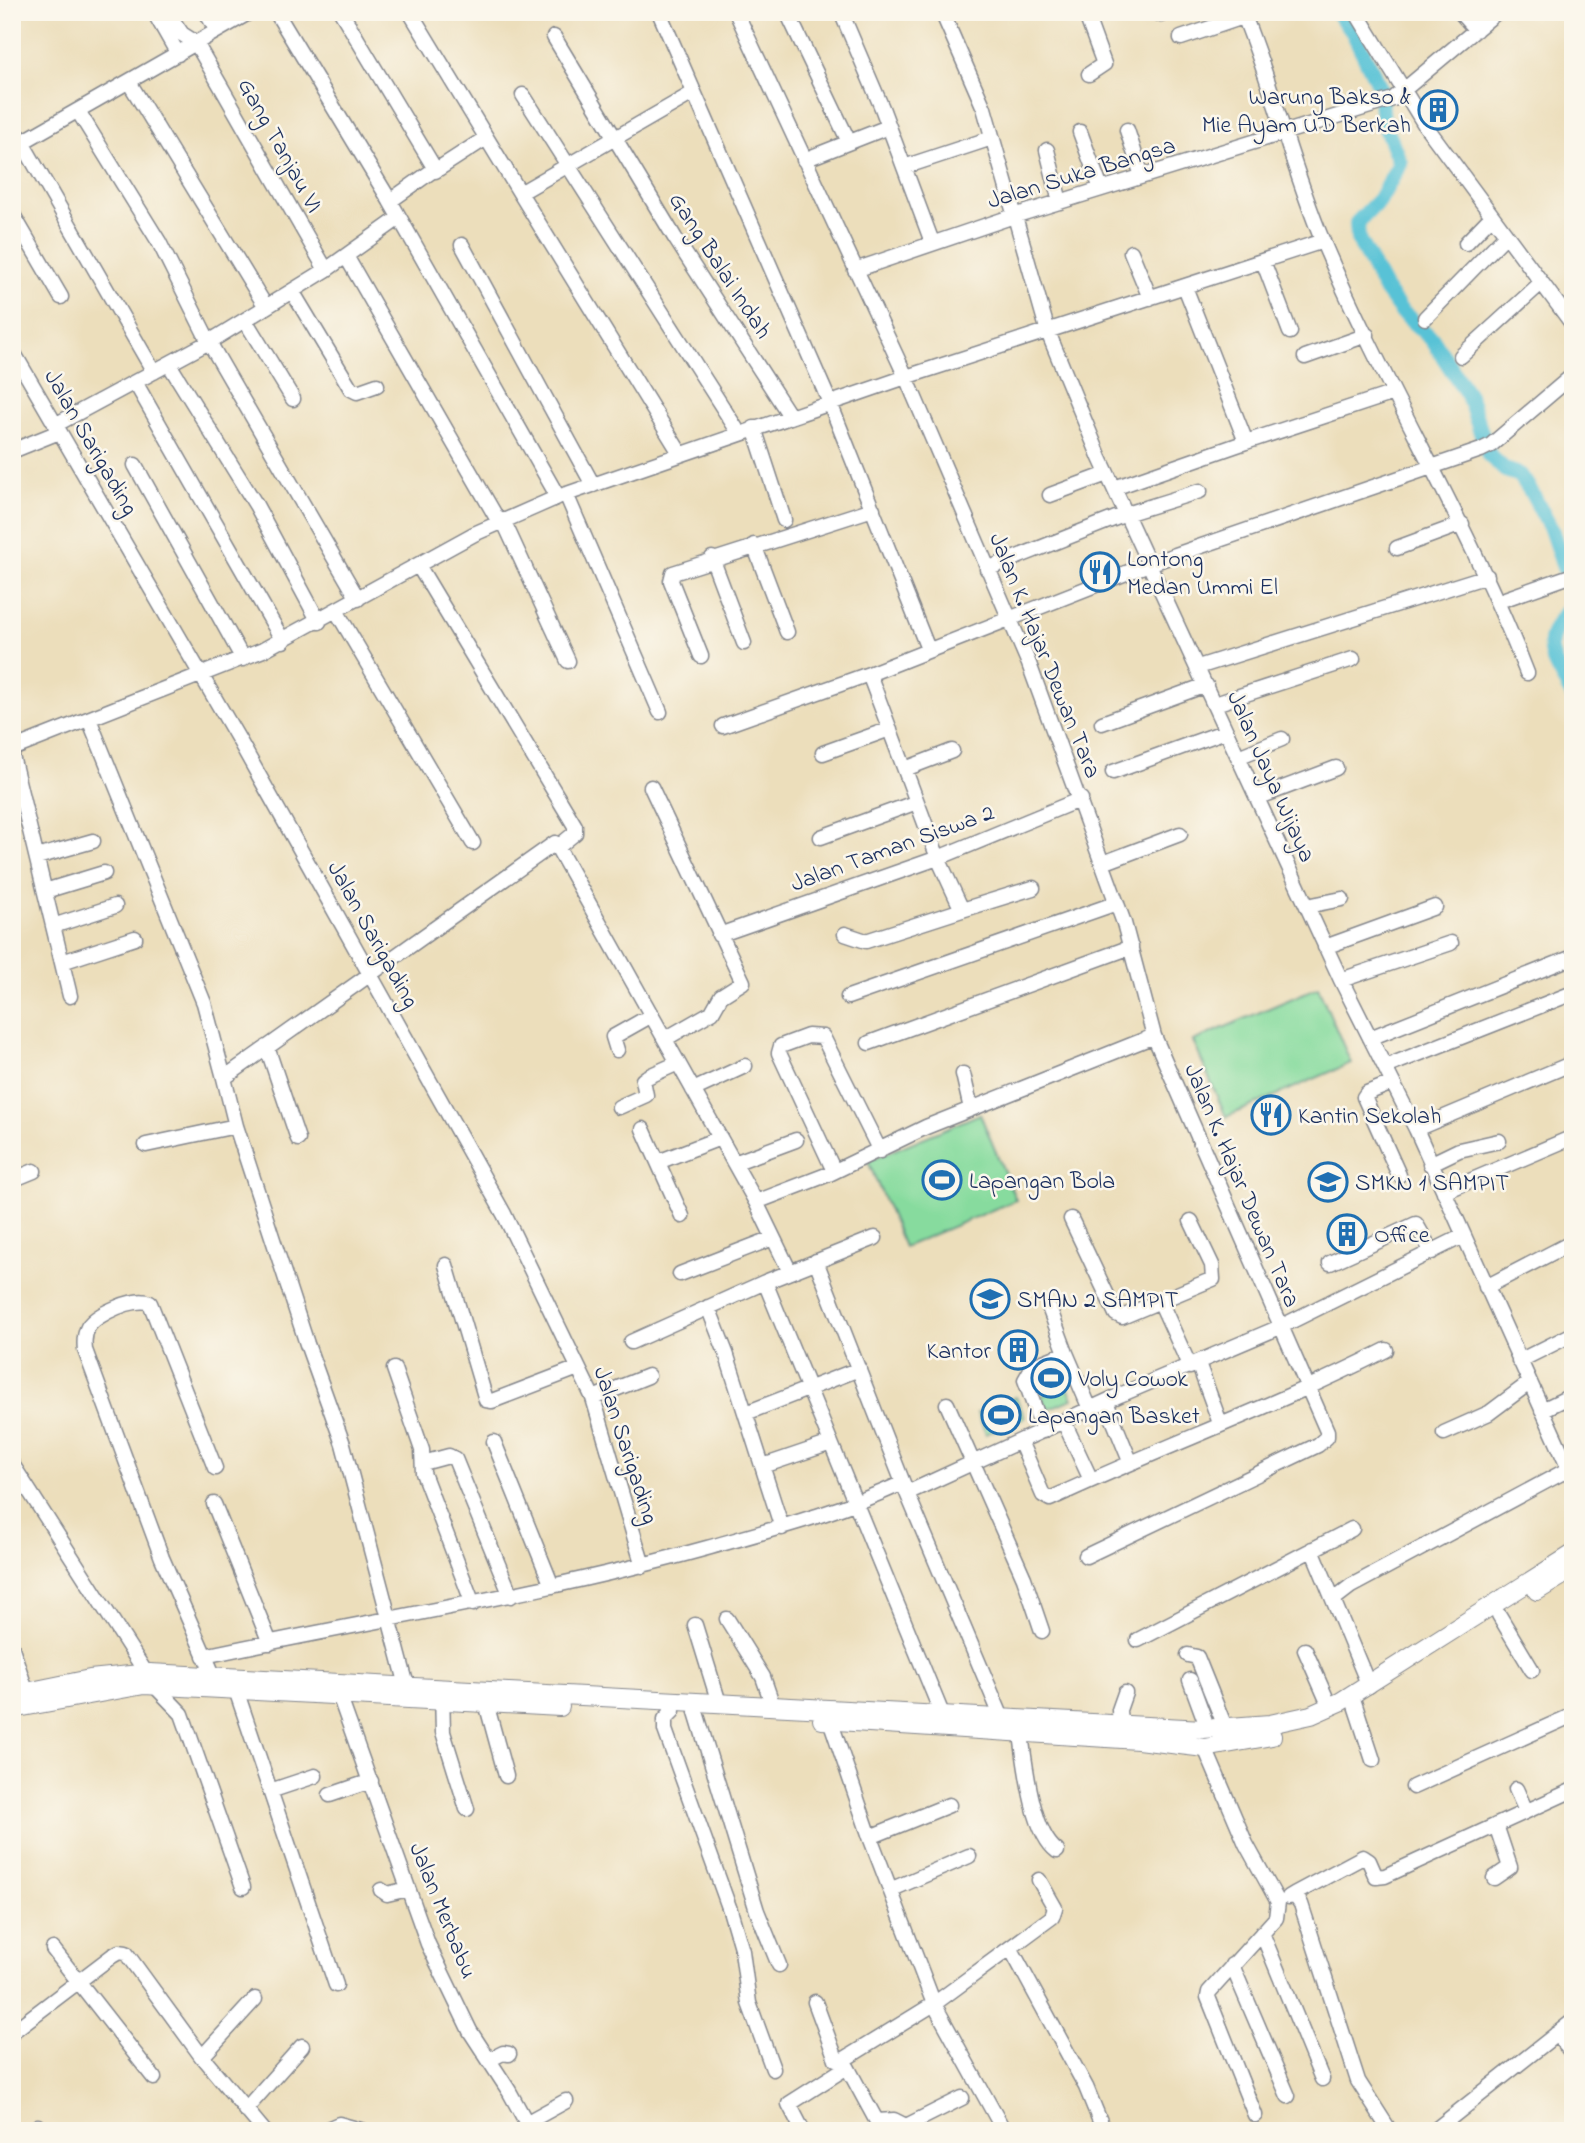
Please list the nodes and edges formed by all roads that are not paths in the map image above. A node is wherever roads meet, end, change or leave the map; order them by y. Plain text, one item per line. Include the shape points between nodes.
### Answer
1 (153, 12) edge
2 (167, 12) edge
3 (206, 12) edge
4 (250, 12) edge
5 (276, 12) edge
6 (341, 12) edge
7 (410, 12) edge
8 (659, 12) edge
9 (787, 12) edge
10 (841, 12) edge
11 (942, 12) edge
12 (1085, 12) edge
13 (1209, 12) edge
14 (1356, 12) edge
15 (1460, 12) edge
16 (1497, 12) edge
17 (739, 14) edge
18 (1251, 14) edge
19 (1220, 24) junction
20 (1476, 30) junction
21 (217, 31) junction
22 (555, 37) dead end
23 (1181, 38) dead end
24 (196, 43) junction
25 (178, 54) junction
26 (1089, 74) dead end
27 (129, 82) junction
28 (693, 93) junction
29 (523, 95) dead end
30 (1399, 96) junction
31 (78, 111) junction
32 (12, 125) edge
33 (888, 127) junction
34 (1127, 130) dead end
35 (1080, 132) dead end
36 (1284, 132) junction
37 (486, 138) junction
38 (614, 138) junction
39 (992, 138) junction
40 (849, 142) junction
41 (17, 145) edge
42 (1047, 150) dead end
43 (804, 160) junction
44 (568, 164) junction
45 (904, 167) junction
46 (435, 171) junction
47 (1142, 176) junction
48 (1101, 189) junction
49 (520, 193) junction
50 (390, 201) junction
51 (1060, 202) junction
52 (12, 213) edge
53 (1014, 216) junction
54 (1492, 216) junction
55 (399, 218) junction
56 (1506, 235) junction
57 (1323, 241) junction
58 (932, 242) junction
59 (1466, 243) dead end
60 (462, 245) dead end
61 (1130, 252) dead end
62 (345, 256) junction
63 (1263, 261) junction
64 (326, 270) junction
65 (855, 270) junction
66 (1541, 283) junction
67 (1185, 287) junction
68 (292, 291) junction
69 (61, 297) dead end
70 (1150, 298) junction
71 (266, 307) junction
72 (1425, 318) dead end
73 (245, 320) junction
74 (1573, 325) edge
75 (1048, 332) junction
76 (1290, 332) dead end
77 (1367, 335) junction
78 (209, 342) junction
79 (12, 350) edge
80 (1461, 356) dead end
81 (1305, 357) dead end
82 (169, 364) junction
83 (154, 372) junction
84 (1573, 375) edge
85 (906, 377) junction
86 (135, 382) junction
87 (377, 385) dead end
88 (1394, 393) junction
89 (293, 399) dead end
90 (831, 402) junction
91 (790, 416) junction
92 (57, 428) junction
93 (754, 428) junction
94 (739, 433) junction
95 (1246, 442) junction
96 (12, 451) edge
97 (680, 453) junction
98 (135, 465) dead end
99 (1432, 467) junction
100 (1111, 481) junction
101 (593, 485) junction
102 (1200, 491) dead end
103 (562, 495) junction
104 (1050, 495) dead end
105 (873, 509) junction
106 (1126, 514) junction
107 (784, 520) dead end
108 (501, 521) junction
109 (1462, 524) junction
110 (754, 545) junction
111 (1397, 548) dead end
112 (712, 558) junction
113 (1149, 564) junction
114 (418, 565) junction
115 (987, 569) junction
116 (1487, 576) junction
117 (1569, 576) edge
118 (358, 599) junction
119 (1499, 601) junction
120 (337, 611) junction
121 (1009, 618) junction
122 (319, 622) junction
123 (788, 632) dead end
124 (283, 641) junction
125 (744, 643) dead end
126 (929, 649) junction
127 (701, 656) dead end
128 (243, 659) junction
129 (1353, 659) dead end
130 (568, 661) dead end
131 (1198, 667) junction
132 (1527, 673) dead end
133 (202, 674) junction
134 (869, 674) junction
135 (1206, 685) junction
136 (1215, 704) junction
137 (660, 712) dead end
138 (89, 719) junction
139 (1102, 723) dead end
140 (723, 726) dead end
141 (890, 729) junction
142 (1226, 731) junction
143 (1282, 739) dead end
144 (12, 749) edge
145 (952, 751) dead end
146 (823, 753) dead end
147 (12, 756) edge
148 (1238, 757) junction
149 (1336, 768) dead end
150 (905, 769) junction
151 (1113, 772) dead end
152 (651, 787) dead end
153 (1257, 798) junction
154 (1081, 799) junction
155 (918, 802) junction
156 (1180, 834) dead end
157 (821, 837) dead end
158 (93, 841) dead end
159 (473, 843) dead end
160 (558, 848) junction
161 (37, 857) junction
162 (938, 858) junction
163 (1103, 863) junction
164 (104, 873) dead end
165 (1033, 888) dead end
166 (45, 891) junction
167 (1342, 899) dead end
168 (1117, 903) junction
169 (115, 906) dead end
170 (1307, 906) junction
171 (1435, 907) dead end
172 (961, 910) junction
173 (53, 926) junction
174 (845, 934) dead end
175 (719, 935) junction
176 (135, 938) dead end
177 (1451, 943) dead end
178 (1131, 947) junction
179 (1325, 947) junction
180 (1573, 957) edge
181 (62, 961) junction
182 (371, 975) junction
183 (1340, 980) junction
184 (1573, 993) edge
185 (70, 996) dead end
186 (848, 997) dead end
187 (652, 1015) junction
188 (1154, 1036) junction
189 (1370, 1038) junction
190 (665, 1039) junction
191 (869, 1043) dead end
192 (267, 1047) junction
193 (617, 1050) dead end
194 (678, 1063) junction
195 (1573, 1063) edge
196 (745, 1066) dead end
197 (1385, 1067) junction
198 (964, 1074) dead end
199 (224, 1078) junction
200 (1392, 1083) junction
201 (693, 1090) junction
202 (619, 1107) dead end
203 (971, 1109) junction
204 (236, 1126) junction
205 (643, 1129) dead end
206 (1416, 1129) junction
207 (1573, 1137) edge
208 (720, 1138) junction
209 (298, 1139) dead end
210 (796, 1140) dead end
211 (1499, 1141) dead end
212 (146, 1145) dead end
213 (880, 1151) junction
214 (658, 1163) junction
215 (734, 1163) junction
216 (1430, 1164) junction
217 (34, 1171) dead end
218 (834, 1171) junction
219 (1399, 1175) dead end
220 (12, 1180) edge
221 (1444, 1192) junction
222 (756, 1202) junction
223 (682, 1216) dead end
224 (1071, 1219) dead end
225 (1191, 1221) dead end
226 (1463, 1236) junction
227 (773, 1238) junction
228 (875, 1238) dead end
229 (1573, 1242) edge
230 (1432, 1252) junction
231 (816, 1262) junction
232 (1330, 1263) dead end
233 (446, 1265) dead end
234 (790, 1272) junction
235 (680, 1274) dead end
236 (765, 1282) junction
237 (1486, 1287) junction
238 (1160, 1301) junction
239 (708, 1307) junction
240 (1050, 1310) dead end
241 (1280, 1327) junction
242 (1573, 1335) edge
243 (631, 1342) dead end
244 (1386, 1350) dead end
245 (1066, 1353) junction
246 (1518, 1361) junction
247 (1194, 1365) junction
248 (578, 1368) junction
249 (394, 1369) dead end
250 (859, 1369) junction
251 (648, 1377) dead end
252 (1529, 1383) junction
253 (809, 1389) junction
254 (1308, 1390) junction
255 (1573, 1395) edge
256 (593, 1398) junction
257 (1106, 1402) junction
258 (947, 1404) dead end
259 (1090, 1409) junction
260 (1542, 1410) junction
261 (746, 1413) junction
262 (1063, 1422) junction
263 (1220, 1423) junction
264 (1044, 1431) junction
265 (1444, 1433) dead end
266 (1020, 1441) junction
267 (494, 1442) dead end
268 (831, 1443) junction
269 (1130, 1461) junction
270 (423, 1463) junction
271 (12, 1464) edge
272 (973, 1464) junction
273 (763, 1466) junction
274 (215, 1468) dead end
275 (1571, 1474) edge
276 (1091, 1480) junction
277 (905, 1488) junction
278 (214, 1504) dead end
279 (855, 1505) junction
280 (782, 1528) junction
281 (1352, 1529) dead end
282 (1312, 1549) junction
283 (1573, 1554) edge
284 (1086, 1556) dead end
285 (643, 1566) junction
286 (1573, 1569) edge
287 (552, 1586) junction
288 (511, 1596) junction
289 (1334, 1600) junction
290 (472, 1604) junction
291 (1499, 1615) junction
292 (727, 1619) dead end
293 (391, 1620) junction
294 (695, 1625) dead end
295 (1042, 1631) dead end
296 (1138, 1640) dead end
297 (270, 1643) junction
298 (12, 1648) edge
299 (1304, 1650) dead end
300 (1188, 1655) dead end
301 (204, 1656) junction
302 (1532, 1670) dead end
303 (214, 1677) junction
304 (150, 1679) junction
305 (1190, 1680) dead end
306 (287, 1686) junction
307 (407, 1686) junction
308 (1369, 1686) junction
309 (236, 1690) junction
310 (1125, 1693) dead end
311 (442, 1694) junction
312 (339, 1695) junction
313 (20, 1700) edge
314 (1353, 1701) junction
315 (486, 1703) junction
316 (719, 1703) junction
317 (773, 1706) junction
318 (1330, 1707) junction
319 (673, 1711) junction
320 (696, 1712) junction
321 (805, 1713) junction
322 (1573, 1715) edge
323 (1002, 1718) junction
324 (830, 1720) junction
325 (943, 1722) junction
326 (1120, 1726) junction
327 (1217, 1729) junction
328 (1021, 1734) junction
329 (1205, 1748) junction
330 (1373, 1760) dead end
331 (315, 1776) dead end
332 (506, 1776) dead end
333 (372, 1782) junction
334 (1413, 1787) dead end
335 (1516, 1789) dead end
336 (1573, 1790) edge
337 (270, 1791) junction
338 (330, 1795) dead end
339 (949, 1805) dead end
340 (467, 1809) dead end
341 (1526, 1811) junction
342 (1496, 1825) junction
343 (870, 1837) junction
344 (1057, 1851) dead end
345 (969, 1856) dead end
346 (1494, 1878) dead end
347 (1039, 1880) dead end
348 (243, 1887) dead end
349 (408, 1889) junction
350 (381, 1890) dead end
351 (890, 1890) junction
352 (1294, 1894) junction
353 (1278, 1902) junction
354 (1262, 1933) junction
355 (52, 1949) dead end
356 (1011, 1949) junction
357 (779, 1965) dead end
358 (1232, 1965) junction
359 (78, 1982) junction
360 (336, 1985) dead end
361 (255, 1999) dead end
362 (815, 2002) dead end
363 (934, 2004) junction
364 (1573, 2021) edge
365 (12, 2032) edge
366 (1556, 2034) junction
367 (302, 2046) dead end
368 (509, 2054) dead end
369 (1573, 2054) edge
370 (202, 2057) junction
371 (489, 2060) junction
372 (845, 2064) junction
373 (773, 2069) dead end
374 (155, 2078) dead end
375 (1322, 2079) dead end
376 (1288, 2096) dead end
377 (962, 2098) dead end
378 (566, 2101) dead end
379 (245, 2110) junction
380 (1255, 2115) dead end
381 (879, 2126) edge
382 (528, 2127) edge
383 (1441, 2128) edge
384 (264, 2131) edge
385 (323, 2131) edge
386 (364, 2131) edge
387 (803, 2131) edge
388 (1004, 2131) edge
389 (1104, 2131) edge
390 (1390, 2131) edge

1 - 25 street
2 - 24 street, Gang Tanjau VI via 182,34
3 - 21 street
4 - 21 street
5 - 50 street
6 - 46 street
7 - 37 street
8 - 28 street
9 - 40 street
10 - 33 street
11 - 39 street, Jalan Jaya Wijaya
12 - 26 street via 1104,64
13 - 19 street
14 - 30 street
15 - 20 street
16 - 20 street, Jalan Suka Bangsa
17 - 43 street, Jalan K. Hajar Dewan Tara
18 - 19 street
18 - 36 street
19 - 23 street
20 - 30 street, Jalan Suka Bangsa
21 - 24 street
22 - 38 street, Gang Balai Indah
24 - 25 street
24 - 64 street, Gang Tanjau VI
25 - 27 street
27 - 31 street
27 - 71 street
28 - 38 street
28 - 90 street
29 - 44 street
30 - 36 street, Jalan Suka Bangsa
30 - 54 street
31 - 41 street
31 - 78 street via 159,242
32 - 41 street
33 - 40 street
33 - 45 street
34 - 47 street
35 - 48 street
36 - 47 street, Jalan Suka Bangsa
36 - 57 street
37 - 46 street
37 - 49 street
38 - 44 street
38 - 91 street, Gang Balai Indah
39 - 45 street
39 - 53 street, Jalan Jaya Wijaya
40 - 43 street
41 - 83 street
42 - 51 street
43 - 65 street, Jalan K. Hajar Dewan Tara
44 - 49 street
44 - 94 street
45 - 58 street
46 - 50 street
47 - 48 street, Jalan Suka Bangsa
48 - 51 street, Jalan Suka Bangsa
49 - 97 street
50 - 55 street
51 - 53 street, Jalan Suka Bangsa
52 - 69 street
53 - 58 street, Jalan Suka Bangsa
53 - 75 street, Jalan Jaya Wijaya
54 - 56 street
54 - 59 street
55 - 62 street
55 - 103 street
56 - 66 street
56 - 72 street
57 - 63 street
57 - 77 street
58 - 65 street, Jalan Suka Bangsa
60 - 101 street
61 - 70 street
62 - 64 street
62 - 108 street
63 - 67 street
63 - 76 street
64 - 68 street
65 - 85 street, Jalan K. Hajar Dewan Tara
66 - 74 street
66 - 80 street
67 - 70 street
67 - 95 street
68 - 71 street
68 - 87 street via 351,389 357,392
70 - 75 street
71 - 73 street
73 - 78 street
73 - 89 street
75 - 85 street
75 - 100 street, Jalan Jaya Wijaya
77 - 81 street
77 - 88 street
78 - 82 street
78 - 118 street
79 - 92 street, Jalan Sarigading
82 - 83 street
82 - 122 street via 256,505
83 - 86 street
84 - 99 street via 1486,447
85 - 90 street
85 - 115 street, Jalan K. Hajar Dewan Tara
86 - 92 street
86 - 124 street
88 - 95 street
88 - 99 street
90 - 91 street
90 - 105 street
91 - 93 street
92 - 96 street
92 - 133 street, Jalan Sarigading
93 - 94 street
93 - 107 street
94 - 97 street
95 - 100 street
97 - 101 street
98 - 128 street
99 - 109 street
99 - 113 street
100 - 104 street
100 - 106 street, Jalan Jaya Wijaya
101 - 103 street
102 - 106 street
103 - 108 street
103 - 137 street
105 - 110 street
105 - 126 street
106 - 113 street, Jalan Jaya Wijaya
106 - 115 street
108 - 114 street
108 - 130 street
109 - 111 street
109 - 116 street
110 - 112 street
110 - 123 street
112 - 125 street
112 - 127 street via 671,576
113 - 121 street
113 - 131 street, Jalan Jaya Wijaya
114 - 118 street
114 - 160 street via 575,826 575,833
115 - 121 street, Jalan K. Hajar Dewan Tara
116 - 119 street
116 - 131 street
117 - 119 street
118 - 120 street
119 - 132 street
120 - 122 street
120 - 159 street
121 - 126 street
121 - 154 street, Jalan K. Hajar Dewan Tara
122 - 124 street
124 - 128 street
126 - 134 street
128 - 133 street
129 - 136 street
131 - 135 street, Jalan Jaya Wijaya
133 - 138 street
133 - 182 street, Jalan Sarigading
134 - 140 street
134 - 141 street
135 - 136 street, Jalan Jaya Wijaya
135 - 139 street
136 - 142 street, Jalan Jaya Wijaya
138 - 144 street
138 - 199 street via 204,1003
141 - 146 street
141 - 150 street
142 - 148 street, Jalan Jaya Wijaya
142 - 151 street
143 - 148 street
145 - 150 street
147 - 161 street
148 - 153 street, Jalan Jaya Wijaya
149 - 153 street
150 - 155 street
152 - 175 street
153 - 170 street, Jalan Jaya Wijaya
154 - 162 street, Jalan Taman Siswa 2
154 - 163 street, Jalan K. Hajar Dewan Tara
155 - 157 street
155 - 162 street
156 - 163 street
158 - 161 street
160 - 182 street via 553,844
160 - 187 street
161 - 166 street
162 - 172 street
162 - 175 street, Jalan Taman Siswa 2
163 - 168 street, Jalan K. Hajar Dewan Tara
164 - 166 street
165 - 172 street
166 - 173 street
167 - 170 street
168 - 178 street, Jalan K. Hajar Dewan Tara
168 - 186 street
169 - 173 street
170 - 179 street, Jalan Jaya Wijaya
171 - 179 street
172 - 174 street via 866,941
173 - 181 street
175 - 190 street via 742,978 741,986 721,996 712,1012
176 - 181 street
177 - 183 street
178 - 188 street, Jalan K. Hajar Dewan Tara
178 - 191 street
179 - 183 street, Jalan Jaya Wijaya
180 - 189 street
181 - 185 street
182 - 192 street
182 - 248 street, Jalan Sarigading via 504,1214
183 - 189 street, Jalan Jaya Wijaya
184 - 197 street
187 - 190 street
187 - 193 street via 612,1037
188 - 203 street
188 - 241 street, Jalan K. Hajar Dewan Tara
189 - 197 street, Jalan Jaya Wijaya
190 - 194 street
192 - 199 street
192 - 209 street
194 - 201 street
194 - 202 street via 647,1077 643,1080 646,1095
195 - 206 street
196 - 201 street
197 - 200 street, Jalan Jaya Wijaya
198 - 203 street
199 - 204 street
200 - 206 street, Jalan Jaya Wijaya
200 - 219 street via 1364,1097
201 - 208 street
203 - 213 street
204 - 212 street
204 - 293 street via 343,1444
205 - 214 street
206 - 216 street, Jalan Jaya Wijaya
207 - 221 street
208 - 214 street
208 - 215 street
210 - 215 street
211 - 216 street via 1459,1150
213 - 218 street
213 - 218 street via 823,1037 808,1036 781,1046 779,1053
214 - 223 street
215 - 222 street
216 - 221 street, Jalan Jaya Wijaya
217 - 220 street
218 - 222 street
221 - 226 street, Jalan Jaya Wijaya
222 - 227 street
224 - 238 street via 1117,1315
225 - 238 street via 1215,1274 1206,1284
226 - 230 street
226 - 237 street, Jalan Jaya Wijaya
227 - 234 street
227 - 235 street
228 - 231 street
229 - 237 street
230 - 232 street via 1420,1225 1414,1224
230 - 241 street
231 - 234 street
231 - 250 street
233 - 248 street via 486,1400
234 - 236 street
236 - 239 street
236 - 253 street
237 - 246 street, Jalan Jaya Wijaya
238 - 247 street
239 - 243 street
239 - 261 street
240 - 245 street
241 - 247 street
241 - 254 street, Jalan K. Hajar Dewan Tara
242 - 246 street
244 - 254 street
245 - 259 street
245 - 264 street via 1033,1366 1025,1386
246 - 252 street, Jalan Jaya Wijaya
247 - 257 street
247 - 263 street
248 - 256 street, Jalan Sarigading
249 - 270 street
250 - 253 street
250 - 277 street
251 - 256 street
252 - 260 street, Jalan Jaya Wijaya
252 - 265 street via 1489,1413
253 - 261 street
253 - 268 street
254 - 263 street
254 - 284 street, Jalan K. Hajar Dewan Tara via 1327,1431 1324,1441
255 - 260 street
256 - 285 street, Jalan Sarigading
257 - 259 street
257 - 269 street
258 - 272 street
259 - 262 street
260 - 275 street, Jalan Jaya Wijaya
261 - 273 street
262 - 264 street
262 - 276 street
263 - 269 street
264 - 266 street
266 - 272 street
266 - 276 street via 1047,1500
267 - 287 street
268 - 273 street
268 - 279 street
269 - 276 street
270 - 288 street via 449,1456 455,1459
270 - 290 street
271 - 304 street
272 - 277 street
272 - 295 street via 1024,1578
273 - 280 street
274 - 301 street via 150,1303 136,1302 93,1321 85,1335 85,1350 162,1558
275 - 289 street via 1351,1586
277 - 279 street
277 - 323 street
278 - 297 street
279 - 280 street
279 - 325 street
280 - 285 street
281 - 282 street
282 - 289 street
282 - 296 street
283 - 308 main road
285 - 287 street
286 - 291 main road
287 - 288 street
288 - 290 street
289 - 308 street
290 - 293 street
291 - 302 street
291 - 314 main road
292 - 317 street via 763,1677
293 - 297 street
293 - 307 street
294 - 316 street
297 - 301 street
298 - 313 street
299 - 318 street
300 - 327 street via 1197,1657
301 - 303 street
303 - 304 main road
303 - 306 main road
304 - 309 main road
304 - 313 main road via 90,1679
304 - 348 street via 182,1714
305 - 327 street
306 - 307 main road
306 - 309 main road
306 - 312 main road
307 - 311 main road
308 - 314 main road
309 - 337 street
310 - 326 street
311 - 312 main road
311 - 315 main road
311 - 316 main road
311 - 340 street via 443,1732
312 - 333 street, Jalan Merbabu
314 - 318 main road
314 - 329 main road via 1300,1731
314 - 330 street
315 - 319 main road
315 - 332 street
316 - 317 main road
317 - 321 main road
318 - 327 main road via 1301,1718
319 - 320 main road
319 - 373 street via 665,1719 665,1730 730,1910 749,2003
320 - 321 main road
320 - 357 street via 757,1911
321 - 324 main road
321 - 325 main road
322 - 334 street
323 - 325 main road
323 - 326 main road
324 - 325 main road
324 - 343 street
325 - 328 main road
326 - 327 main road
328 - 329 main road
328 - 344 street via 1035,1809 1047,1840
329 - 353 street via 1246,1844
331 - 337 street
333 - 338 street
333 - 349 street, Jalan Merbabu
335 - 341 street
336 - 341 street
337 - 360 street
339 - 343 street
341 - 342 street
342 - 346 street via 1510,1867
342 - 352 street via 1385,1876 1376,1877 1369,1861 1360,1858
343 - 351 street
345 - 351 street
347 - 356 street via 1055,1913
349 - 350 street via 387,1894
349 - 371 street, Jalan Merbabu via 440,1969
351 - 363 street
352 - 353 street
352 - 390 street via 1358,2081
353 - 354 street via 1276,1918
354 - 358 street
354 - 375 street
355 - 359 street
356 - 363 street
356 - 389 street via 1086,2087
358 - 376 street
358 - 380 street via 1209,1992 1208,2000
359 - 365 street
359 - 370 street via 119,1952 126,1953
359 - 374 street
361 - 370 street
362 - 372 street via 836,2059
363 - 372 street
363 - 388 street
364 - 366 street
366 - 369 street
366 - 383 street
367 - 379 street
368 - 371 street
370 - 379 street
371 - 382 street, Jalan Merbabu
372 - 381 street
372 - 387 street via 789,2104
377 - 381 street via 906,2126 894,2120
378 - 382 street
379 - 384 street
385 - 386 street via 339,2124

